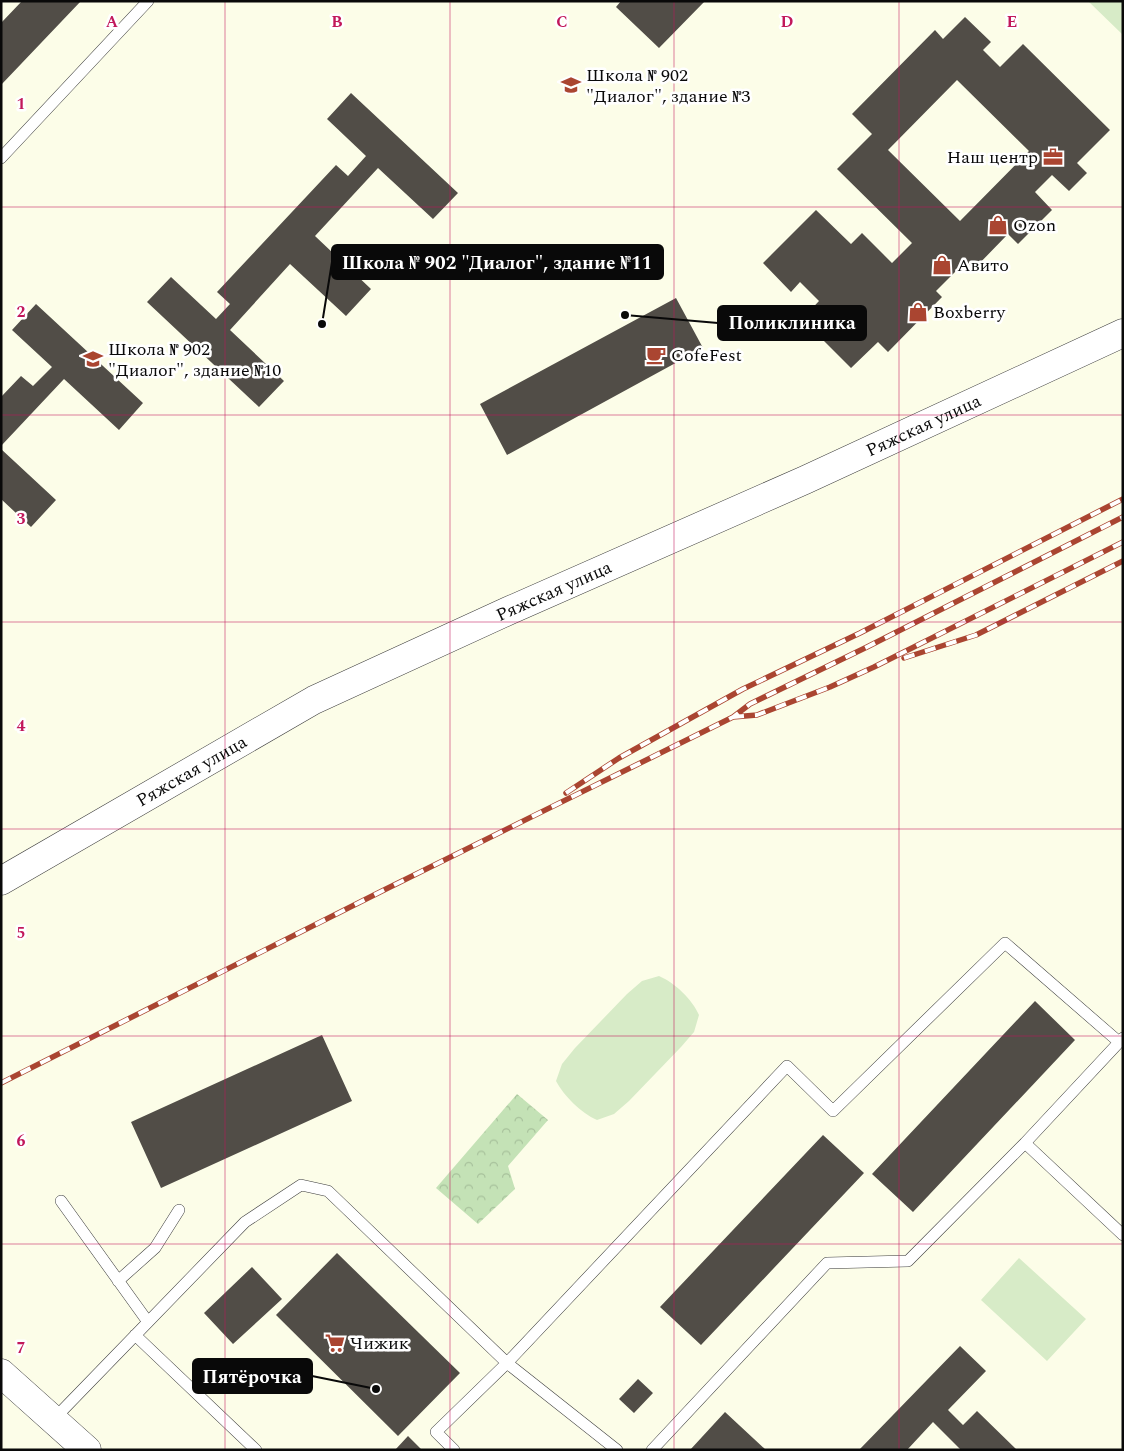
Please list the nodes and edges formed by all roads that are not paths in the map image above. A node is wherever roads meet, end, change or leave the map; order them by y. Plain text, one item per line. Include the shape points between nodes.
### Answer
1 (148, 1) edge
2 (1, 158) edge
3 (1123, 333) edge
4 (1, 881) edge
5 (1121, 1040) edge
6 (1025, 1143) junction
7 (61, 1201) dead end
8 (179, 1210) dead end
9 (1122, 1234) edge
10 (118, 1281) junction
11 (148, 1322) junction
12 (135, 1335) junction
13 (507, 1363) junction
14 (1, 1373) edge
15 (54, 1419) junction
16 (84, 1449) edge
17 (256, 1450) edge
18 (454, 1450) edge
19 (617, 1450) edge
20 (652, 1450) edge

1 - 2 lane
3 - 4 street, Ряжская улица via 806,480 314,700
5 - 6 lane
5 - 13 lane via 1005,943 832,1111 787,1066
6 - 9 lane
6 - 20 lane via 908,1261 827,1263
7 - 10 lane
8 - 10 lane via 155,1248
10 - 11 lane
11 - 12 lane
11 - 13 lane via 245,1222 301,1185 328,1192
12 - 15 lane
12 - 17 lane
13 - 18 lane via 436,1432
13 - 19 lane
14 - 15 street
15 - 16 street

